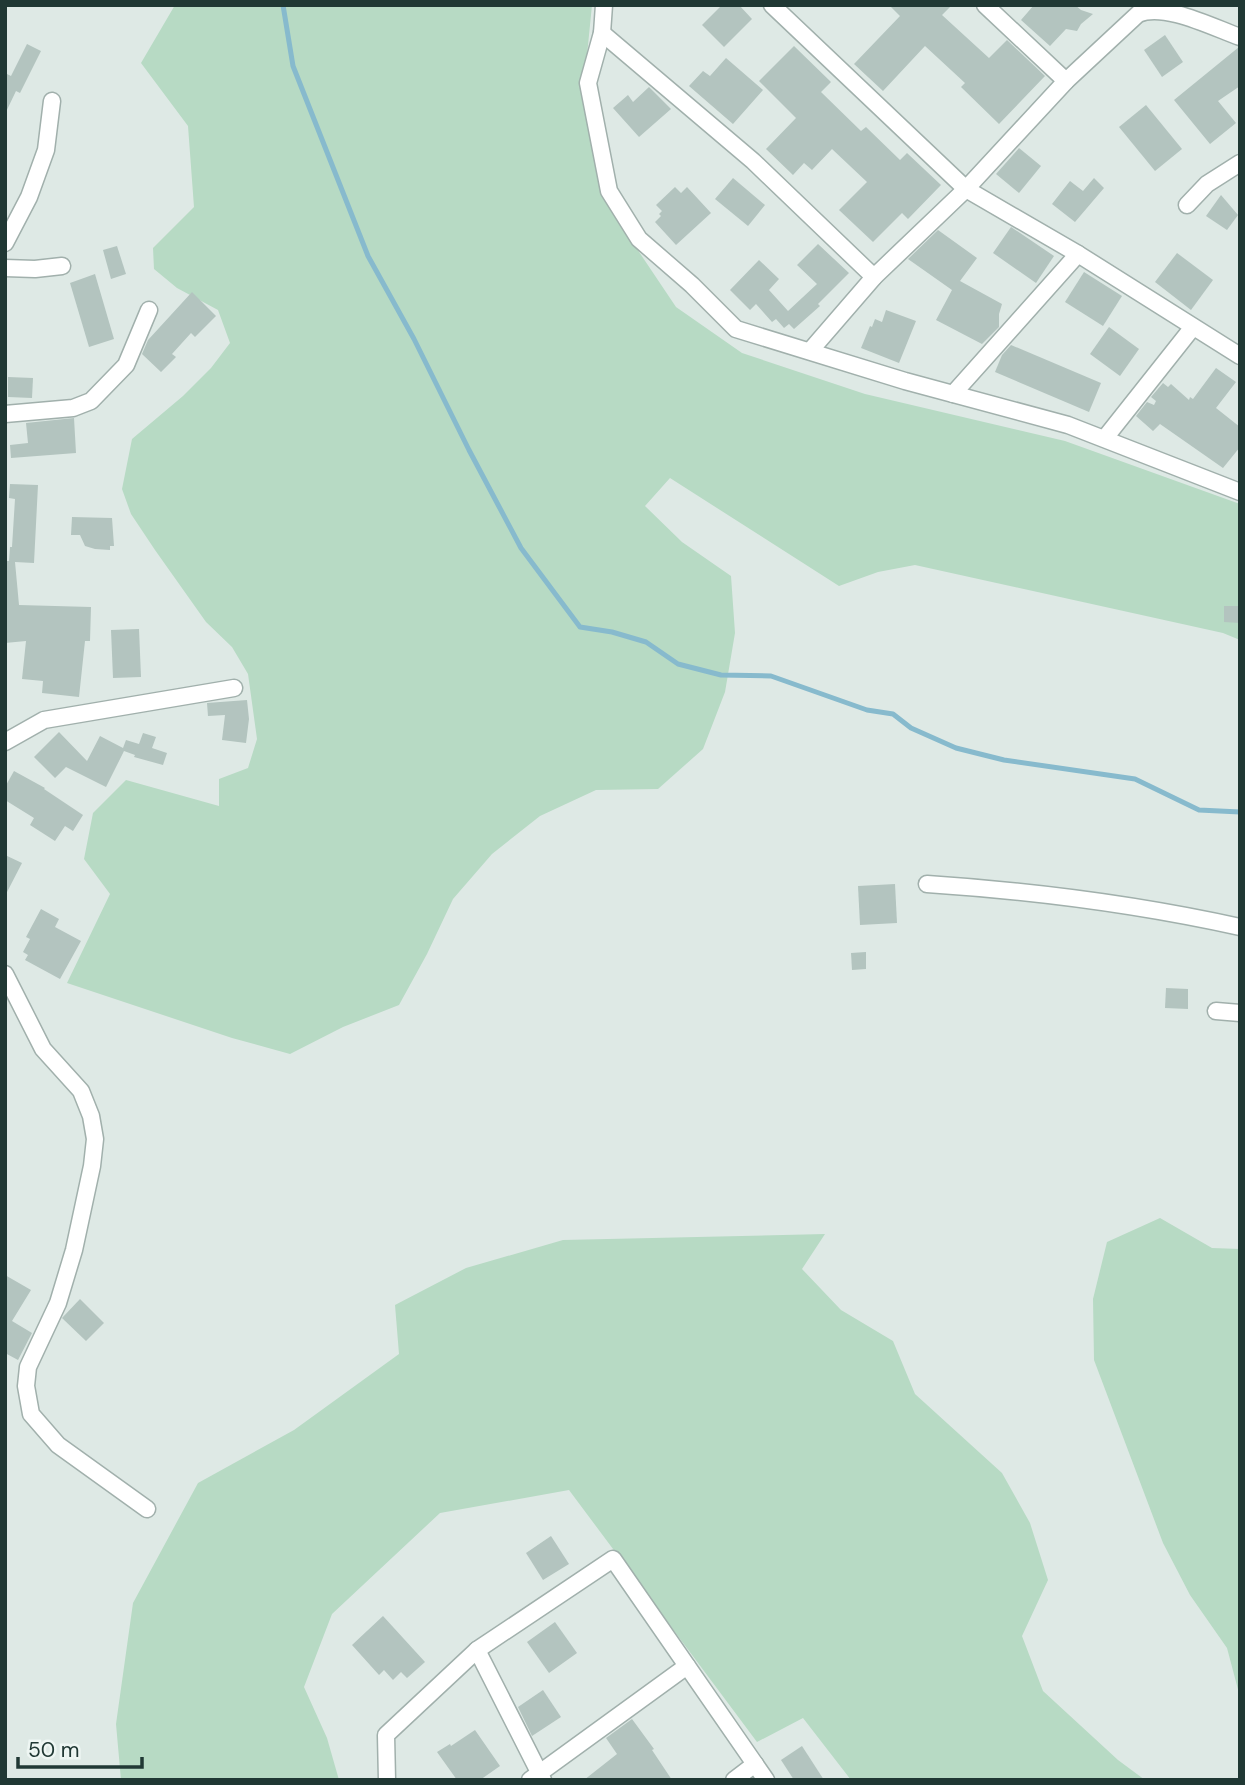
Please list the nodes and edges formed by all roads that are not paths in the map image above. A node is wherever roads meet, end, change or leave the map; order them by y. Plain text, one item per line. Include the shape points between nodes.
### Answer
1 (604, 5) edge
2 (772, 5) edge
3 (985, 5) edge
4 (602, 33) junction
5 (1240, 37) edge
6 (1066, 81) junction
7 (52, 100) dead end
8 (1240, 163) edge
9 (966, 188) junction
10 (1187, 205) dead end
11 (5, 243) edge
12 (1078, 254) junction
13 (62, 266) dead end
14 (5, 268) edge
15 (874, 277) junction
16 (149, 310) dead end
17 (1193, 327) junction
18 (810, 351) junction
19 (1240, 356) edge
20 (953, 394) junction
21 (5, 414) edge
22 (1105, 438) junction
23 (1240, 492) edge
24 (234, 688) dead end
25 (5, 742) edge
26 (927, 884) dead end
27 (1240, 927) edge
28 (5, 974) edge
29 (1216, 1012) dead end
30 (1240, 1013) edge
31 (147, 1509) dead end
32 (477, 1650) junction
33 (687, 1666) junction
34 (755, 1764) junction
35 (537, 1778) edge
36 (387, 1780) edge
37 (734, 1780) edge
38 (766, 1780) edge

1 - 4 street
2 - 9 street
3 - 6 street
4 - 15 street via 753,161
4 - 18 street via 588,83 596,132 609,191 639,239 736,329
5 - 6 street via 1172,14 1142,12
6 - 9 street
7 - 11 street via 46,150
8 - 10 street
9 - 12 street
9 - 15 street
12 - 17 street
12 - 20 street
13 - 14 street
15 - 18 street
16 - 21 street via 126,365 91,401 74,408
17 - 19 street
17 - 22 street
18 - 20 street
20 - 22 street
22 - 23 street
24 - 25 street via 44,720
26 - 27 street via 1063,896
28 - 31 street via 43,1049 81,1091 95,1139 74,1250 58,1303 28,1367 31,1414 58,1444
29 - 30 street
32 - 33 street via 613,1559
32 - 35 street
32 - 36 street via 386,1735
33 - 34 street
33 - 35 street
34 - 37 street
34 - 38 street

